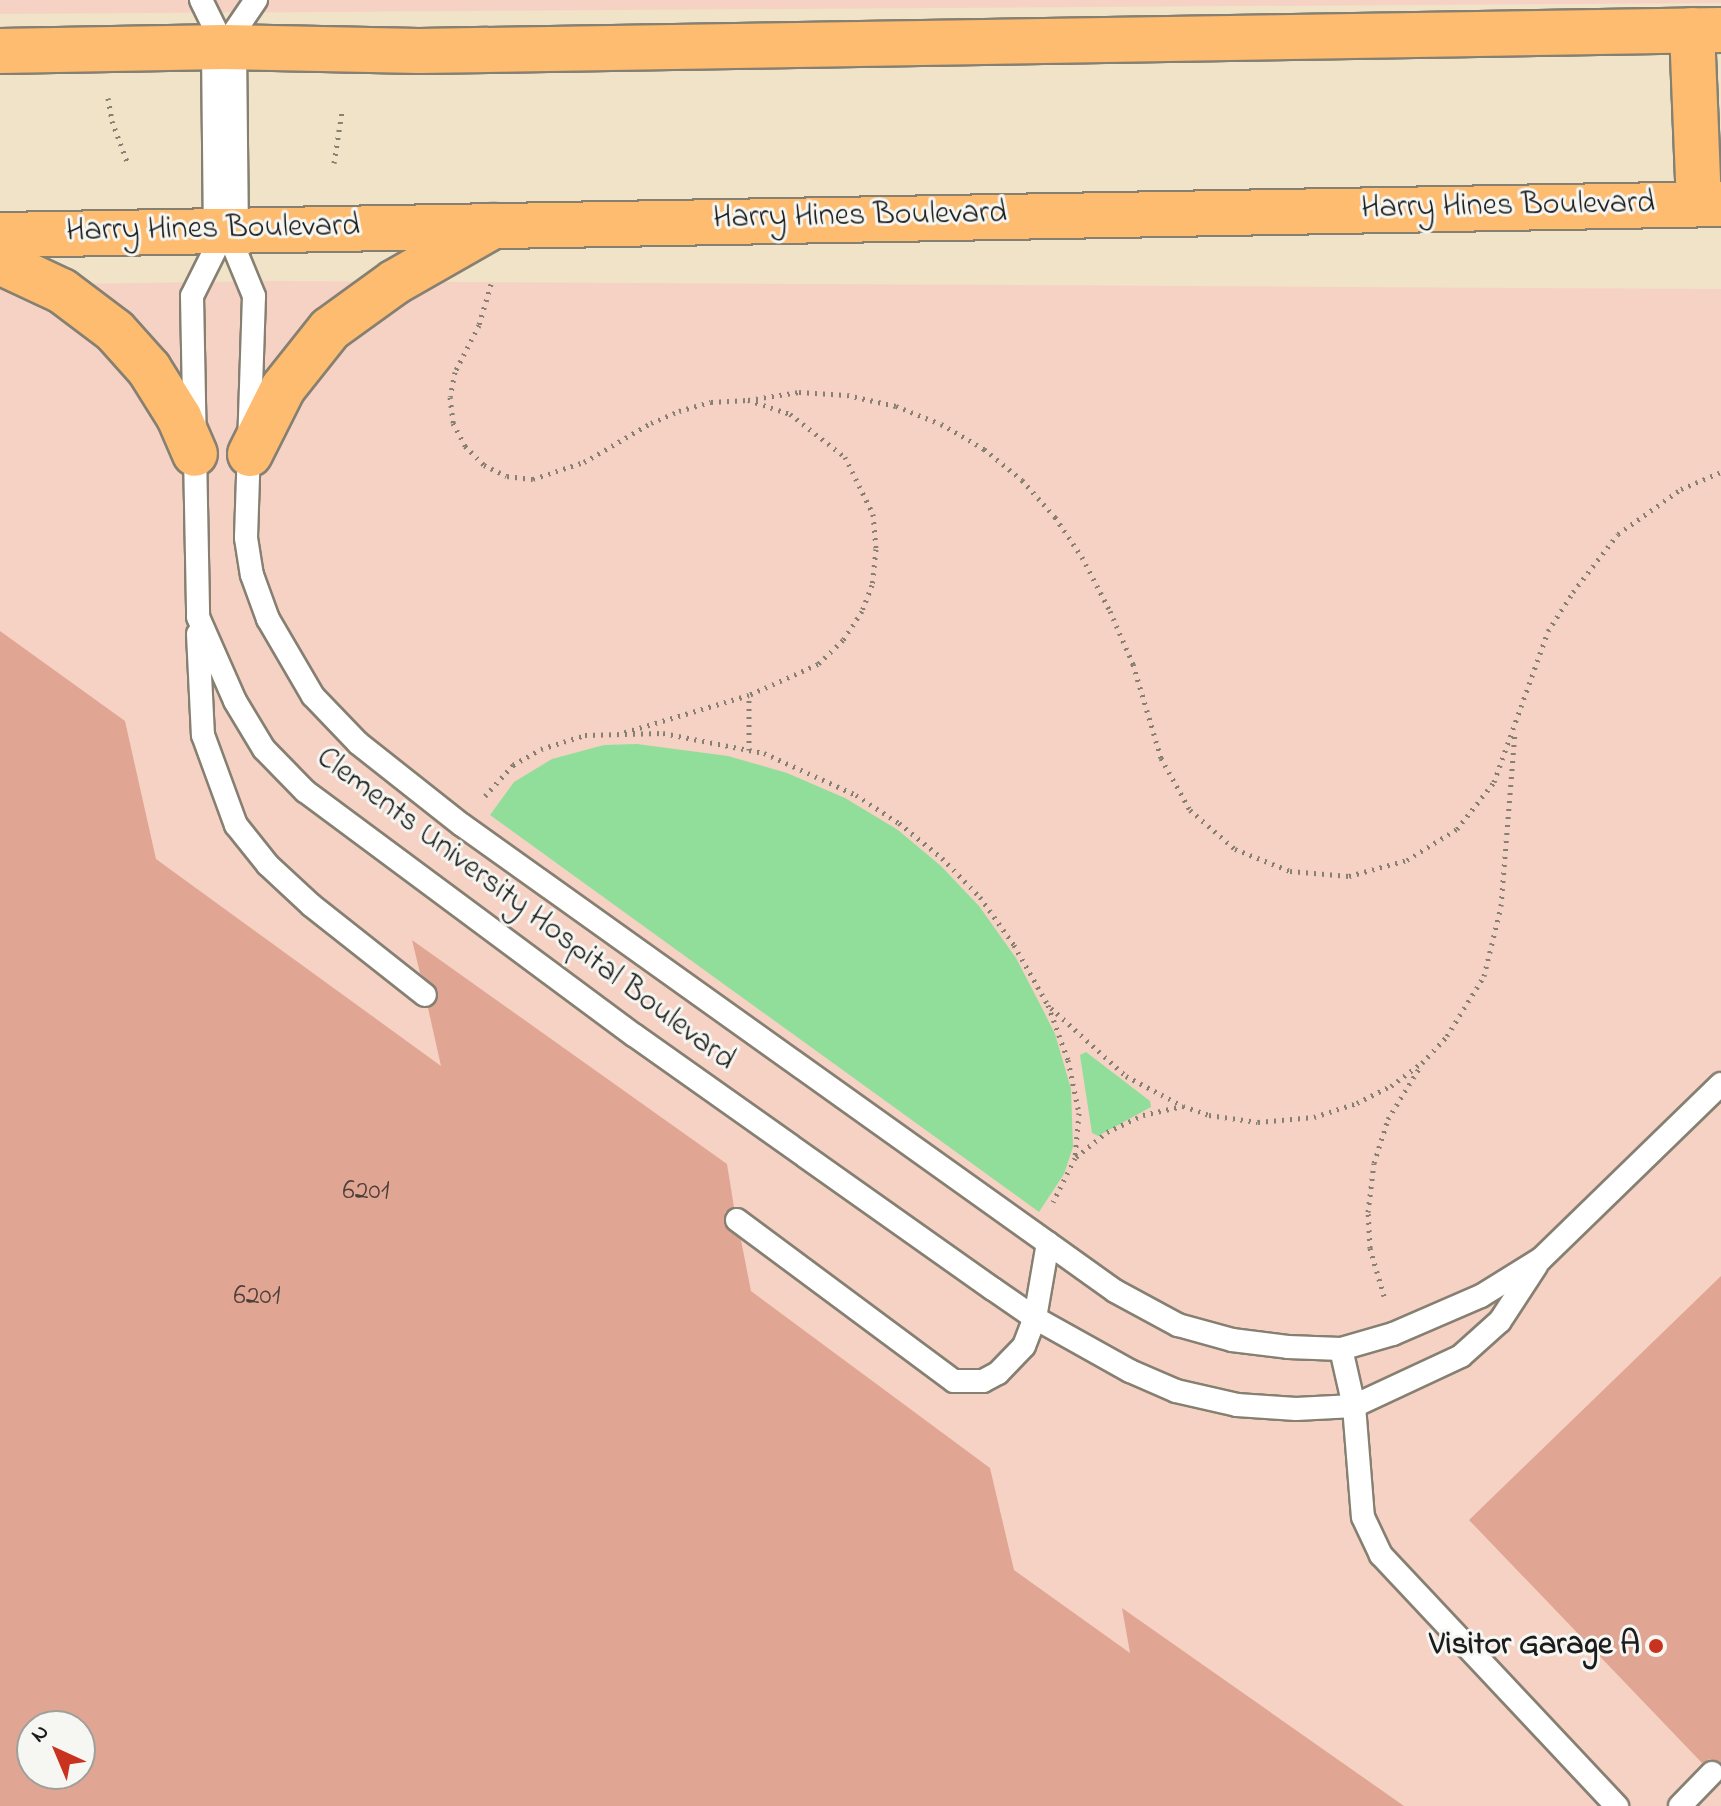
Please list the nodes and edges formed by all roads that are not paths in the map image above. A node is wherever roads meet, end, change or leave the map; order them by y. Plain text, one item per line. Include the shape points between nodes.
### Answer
1 (201, 0) edge
2 (256, 0) edge
3 (1707, 30) edge
4 (224, 47) junction
5 (0, 51) edge
6 (1710, 204) edge
7 (498, 223) junction
8 (226, 228) junction
9 (0, 235) edge
10 (0, 262) edge
11 (195, 454) junction
12 (250, 454) junction
13 (198, 617) junction
14 (425, 995) dead end
15 (1721, 1084) edge
16 (737, 1220) dead end
17 (1048, 1243) junction
18 (1541, 1259) junction
19 (1035, 1318) junction
20 (1341, 1349) junction
21 (1354, 1406) junction
22 (1712, 1773) dead end
23 (1617, 1806) edge
24 (1680, 1806) edge

1 - 4 lane
2 - 4 lane
3 - 4 main road via 419,51
3 - 6 main road
4 - 5 main road
4 - 8 street
6 - 7 main road, Harry Hines Boulevard
7 - 8 main road, Harry Hines Boulevard
7 - 12 main road via 395,282 330,329 283,388
8 - 9 main road, Harry Hines Boulevard
8 - 11 lane, Clements University Hospital Boulevard via 192,296
8 - 12 lane, Clements University Hospital Boulevard via 254,296
10 - 11 main road via 62,291 115,331 149,369
11 - 13 lane, Clements University Hospital Boulevard
12 - 17 lane, Clements University Hospital Boulevard via 246,538 252,575 290,661 334,720 462,825
13 - 14 lane via 203,735 236,825 268,865 311,905
13 - 19 lane, Clements University Hospital Boulevard via 235,701 264,749 305,791 634,1035
15 - 18 lane
16 - 19 lane via 954,1381 983,1381 998,1373 1024,1346
17 - 19 lane
17 - 20 lane, Clements University Hospital Boulevard via 1115,1291 1178,1325 1232,1340
18 - 20 lane via 1454,1308
18 - 21 lane via 1500,1321 1461,1356
19 - 21 lane, Clements University Hospital Boulevard via 1176,1391 1237,1405
20 - 21 lane
21 - 23 lane via 1363,1517 1381,1555
22 - 24 lane

